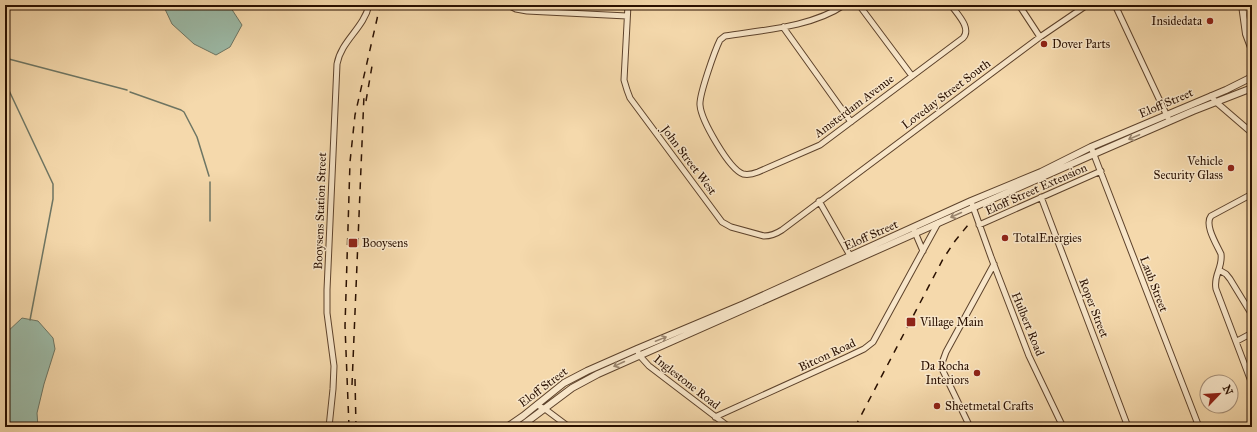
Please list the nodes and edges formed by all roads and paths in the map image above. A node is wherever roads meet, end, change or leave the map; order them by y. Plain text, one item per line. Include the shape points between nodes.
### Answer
1 (369, 5) edge
2 (508, 5) edge
3 (628, 5) edge
4 (844, 5) edge
5 (859, 5) edge
6 (951, 5) edge
7 (1019, 5) edge
8 (1087, 5) edge
9 (1115, 5) edge
10 (1242, 5) edge
11 (1250, 5) edge
12 (627, 16) junction
13 (1252, 23) edge
14 (783, 27) junction
15 (1040, 37) junction
16 (1252, 50) edge
17 (912, 76) junction
18 (1252, 77) edge
19 (1252, 88) edge
20 (1210, 96) junction
21 (1216, 102) junction
22 (1168, 118) junction
23 (851, 122) junction
24 (1252, 133) edge
25 (1093, 151) junction
26 (1100, 171) junction
27 (1252, 194) edge
28 (1041, 197) junction
29 (818, 201) junction
30 (971, 205) junction
31 (938, 223) junction
32 (979, 226) junction
33 (914, 231) junction
34 (923, 251) junction
35 (852, 258) junction
36 (994, 264) junction
37 (1219, 270) junction
38 (1252, 315) edge
39 (1252, 333) edge
40 (1237, 341) junction
41 (638, 352) junction
42 (1252, 384) edge
43 (537, 405) junction
44 (545, 408) junction
45 (715, 417) junction
46 (329, 427) edge
47 (506, 427) edge
48 (520, 427) edge
49 (569, 427) edge
50 (729, 427) edge
51 (970, 427) edge
52 (1063, 427) edge
53 (1128, 427) edge
54 (1199, 427) edge

1 - 46 street, Booysens Station Street via 367,13 341,50 337,64 327,290 327,313 334,366
2 - 12 street via 527,11
3 - 12 street, John Street West
4 - 14 street via 829,14
5 - 17 street
6 - 17 street, Amsterdam Avenue via 966,26 966,34
7 - 15 street
8 - 15 street, Loveday Street South
9 - 22 street
10 - 16 street via 1246,34
11 - 13 highway
12 - 29 street, John Street West via 624,80 628,94 722,222 730,227 769,236 782,230
14 - 23 street
14 - 23 street, Amsterdam Avenue via 725,36 719,42 700,105 714,139 737,170 746,174 758,172 820,146
15 - 29 street, Loveday Street South
17 - 23 street, Amsterdam Avenue
18 - 20 street, Eloff Street
19 - 21 street, Eloff Street
20 - 21 street
20 - 22 street, Eloff Street
21 - 22 street, Eloff Street
21 - 24 street
22 - 25 street, Eloff Street
25 - 26 street, Laub Street
25 - 30 street, Eloff Street
26 - 28 street, Eloff Street Extension
26 - 54 street, Laub Street
27 - 37 street via 1211,216 1209,220 1212,235 1221,254
28 - 32 street, Eloff Street Extension
28 - 53 street, Roper Street
29 - 35 street
30 -> 31 street, Eloff Street
30 - 32 street, Hulbert Road
30 - 33 street, Eloff Street
31 - 33 street, Eloff Street
31 - 34 street, Bitcon Road
32 - 36 street, Hulbert Road
33 - 34 street
33 - 35 street, Eloff Street
34 - 45 street, Bitcon Road via 870,345
35 - 41 street, Eloff Street
36 - 51 street via 942,363 943,371
36 - 52 street, Hulbert Road via 1029,356
37 - 38 street via 1230,279
37 - 40 street via 1215,280 1216,288
39 - 40 street
40 - 42 street
41 - 43 street, Eloff Street via 574,377
41 -> 44 street, Eloff Street via 572,388
41 - 45 street, Inglestone Road via 649,366
43 - 44 street
43 - 47 street, Eloff Street
44 - 48 street, Eloff Street
44 - 49 street
45 - 50 street, Inglestone Road

